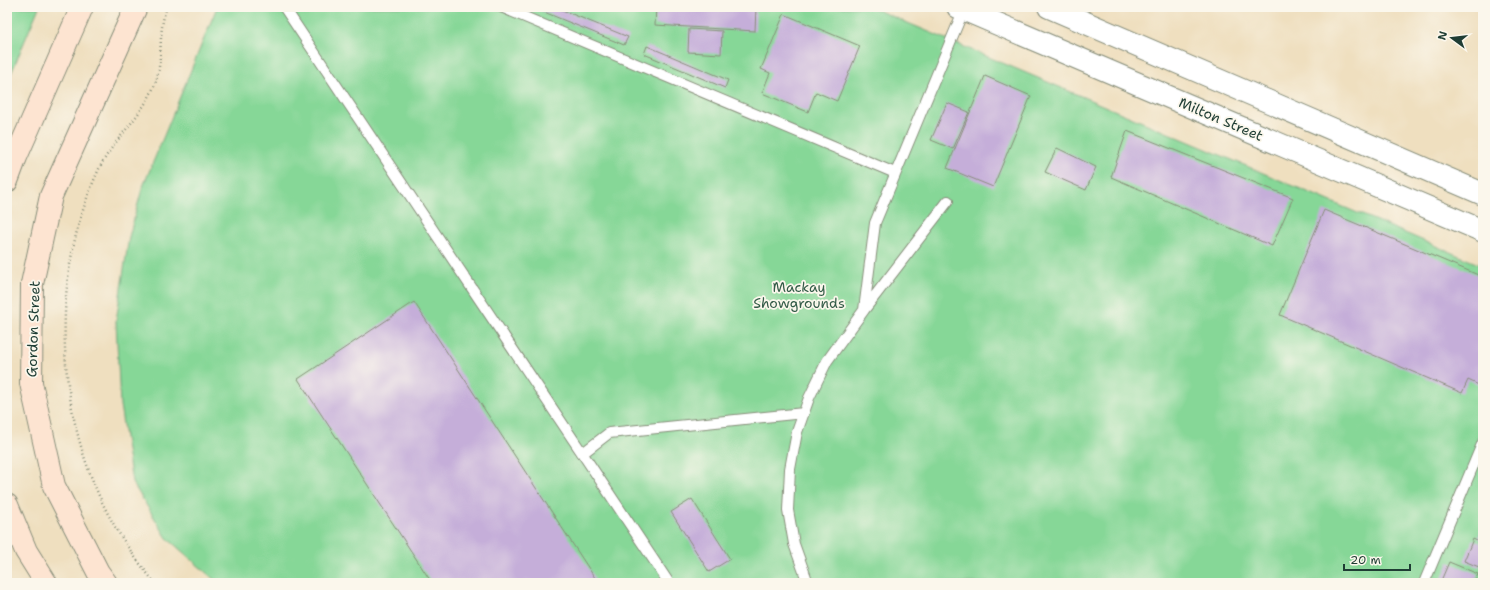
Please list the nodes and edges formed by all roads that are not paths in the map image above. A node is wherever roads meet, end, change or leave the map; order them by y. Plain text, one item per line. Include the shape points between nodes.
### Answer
1 (75, 7) edge
2 (82, 7) edge
3 (136, 7) edge
4 (284, 7) edge
5 (501, 7) edge
6 (1048, 7) edge
7 (962, 8) edge
8 (56, 65) junction
9 (896, 173) junction
10 (7, 181) edge
11 (1483, 194) edge
12 (948, 201) dead end
13 (1483, 231) edge
14 (864, 310) junction
15 (804, 413) junction
16 (1483, 442) edge
17 (583, 453) junction
18 (7, 505) edge
19 (806, 579) edge
20 (46, 583) edge
21 (106, 583) edge
22 (669, 583) edge
23 (816, 583) edge
24 (1424, 583) edge

1 - 8 main road
2 - 8 main road
3 - 21 main road, Gordon Street via 51,196 32,284 31,383 54,486
4 - 17 lane
5 - 9 lane
6 - 11 street
7 - 9 lane
7 - 13 street, Milton Street
8 - 10 main road
9 - 14 lane via 875,223
12 - 14 lane
14 - 15 lane via 828,361
15 - 17 lane via 609,433
15 - 19 lane via 797,432 790,469 788,510 794,544
16 - 24 lane
17 - 22 lane
18 - 20 main road via 26,551
19 - 23 lane

